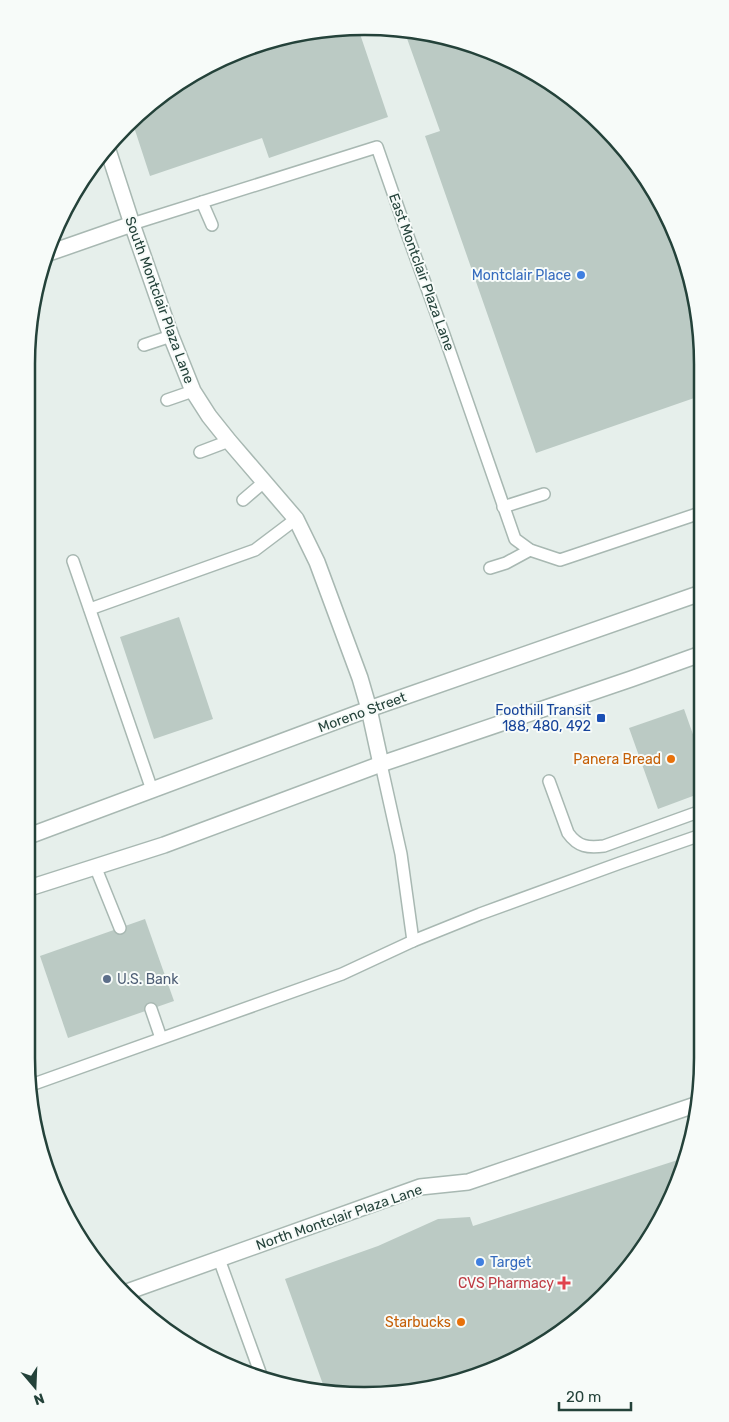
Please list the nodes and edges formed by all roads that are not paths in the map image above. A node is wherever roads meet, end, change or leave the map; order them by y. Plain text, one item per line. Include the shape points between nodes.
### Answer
1 (110, 156) edge
2 (202, 202) junction
3 (132, 224) junction
4 (212, 225) dead end
5 (55, 251) edge
6 (171, 336) junction
7 (144, 345) dead end
8 (193, 391) junction
9 (167, 400) dead end
10 (229, 441) junction
11 (200, 452) dead end
12 (264, 482) junction
13 (544, 494) dead end
14 (243, 500) dead end
15 (504, 507) junction
16 (694, 514) edge
17 (296, 519) junction
18 (530, 550) junction
19 (73, 561) dead end
20 (490, 568) dead end
21 (694, 595) edge
22 (90, 609) junction
23 (694, 657) edge
24 (369, 709) junction
25 (381, 764) junction
26 (549, 780) dead end
27 (152, 790) junction
28 (694, 814) edge
29 (35, 834) edge
30 (694, 837) edge
31 (96, 866) junction
32 (35, 886) edge
33 (120, 928) dead end
34 (413, 941) junction
35 (151, 1009) dead end
36 (161, 1038) junction
37 (36, 1083) edge
38 (690, 1107) edge
39 (219, 1259) junction
40 (132, 1290) edge
41 (258, 1370) edge

1 - 3 street, South Montclair Plaza Lane
2 - 3 lane, East Montclair Plaza Lane
2 - 4 lane
2 - 15 lane, East Montclair Plaza Lane via 378,146
3 - 5 street, East Montclair Plaza Lane
3 - 6 street, South Montclair Plaza Lane
6 - 7 lane
6 - 8 street, South Montclair Plaza Lane
8 - 9 lane
8 - 10 street, South Montclair Plaza Lane
10 - 11 lane
10 - 12 street, South Montclair Plaza Lane
12 - 14 lane
12 - 17 street, South Montclair Plaza Lane
13 - 15 lane
15 - 18 lane, East Montclair Plaza Lane via 515,539
16 - 18 lane, East Montclair Plaza Lane via 560,560
17 - 22 lane via 255,550
17 - 24 street, South Montclair Plaza Lane via 317,562
18 - 20 lane via 506,564
19 - 22 lane
21 - 24 street, Moreno Street
22 - 27 lane
23 - 25 street
24 - 25 street, South Montclair Plaza Lane
24 - 27 street, Moreno Street
25 - 31 street via 164,846
25 - 34 lane via 401,854
26 - 28 lane via 568,833 573,840 592,848
27 - 29 street, Moreno Street
30 - 34 lane via 538,892
31 - 32 street
31 - 33 lane
34 - 36 lane via 342,974
35 - 36 lane
36 - 37 lane
38 - 39 street, North Montclair Plaza Lane via 468,1182 420,1187
39 - 40 street, North Montclair Plaza Lane
39 - 41 lane

